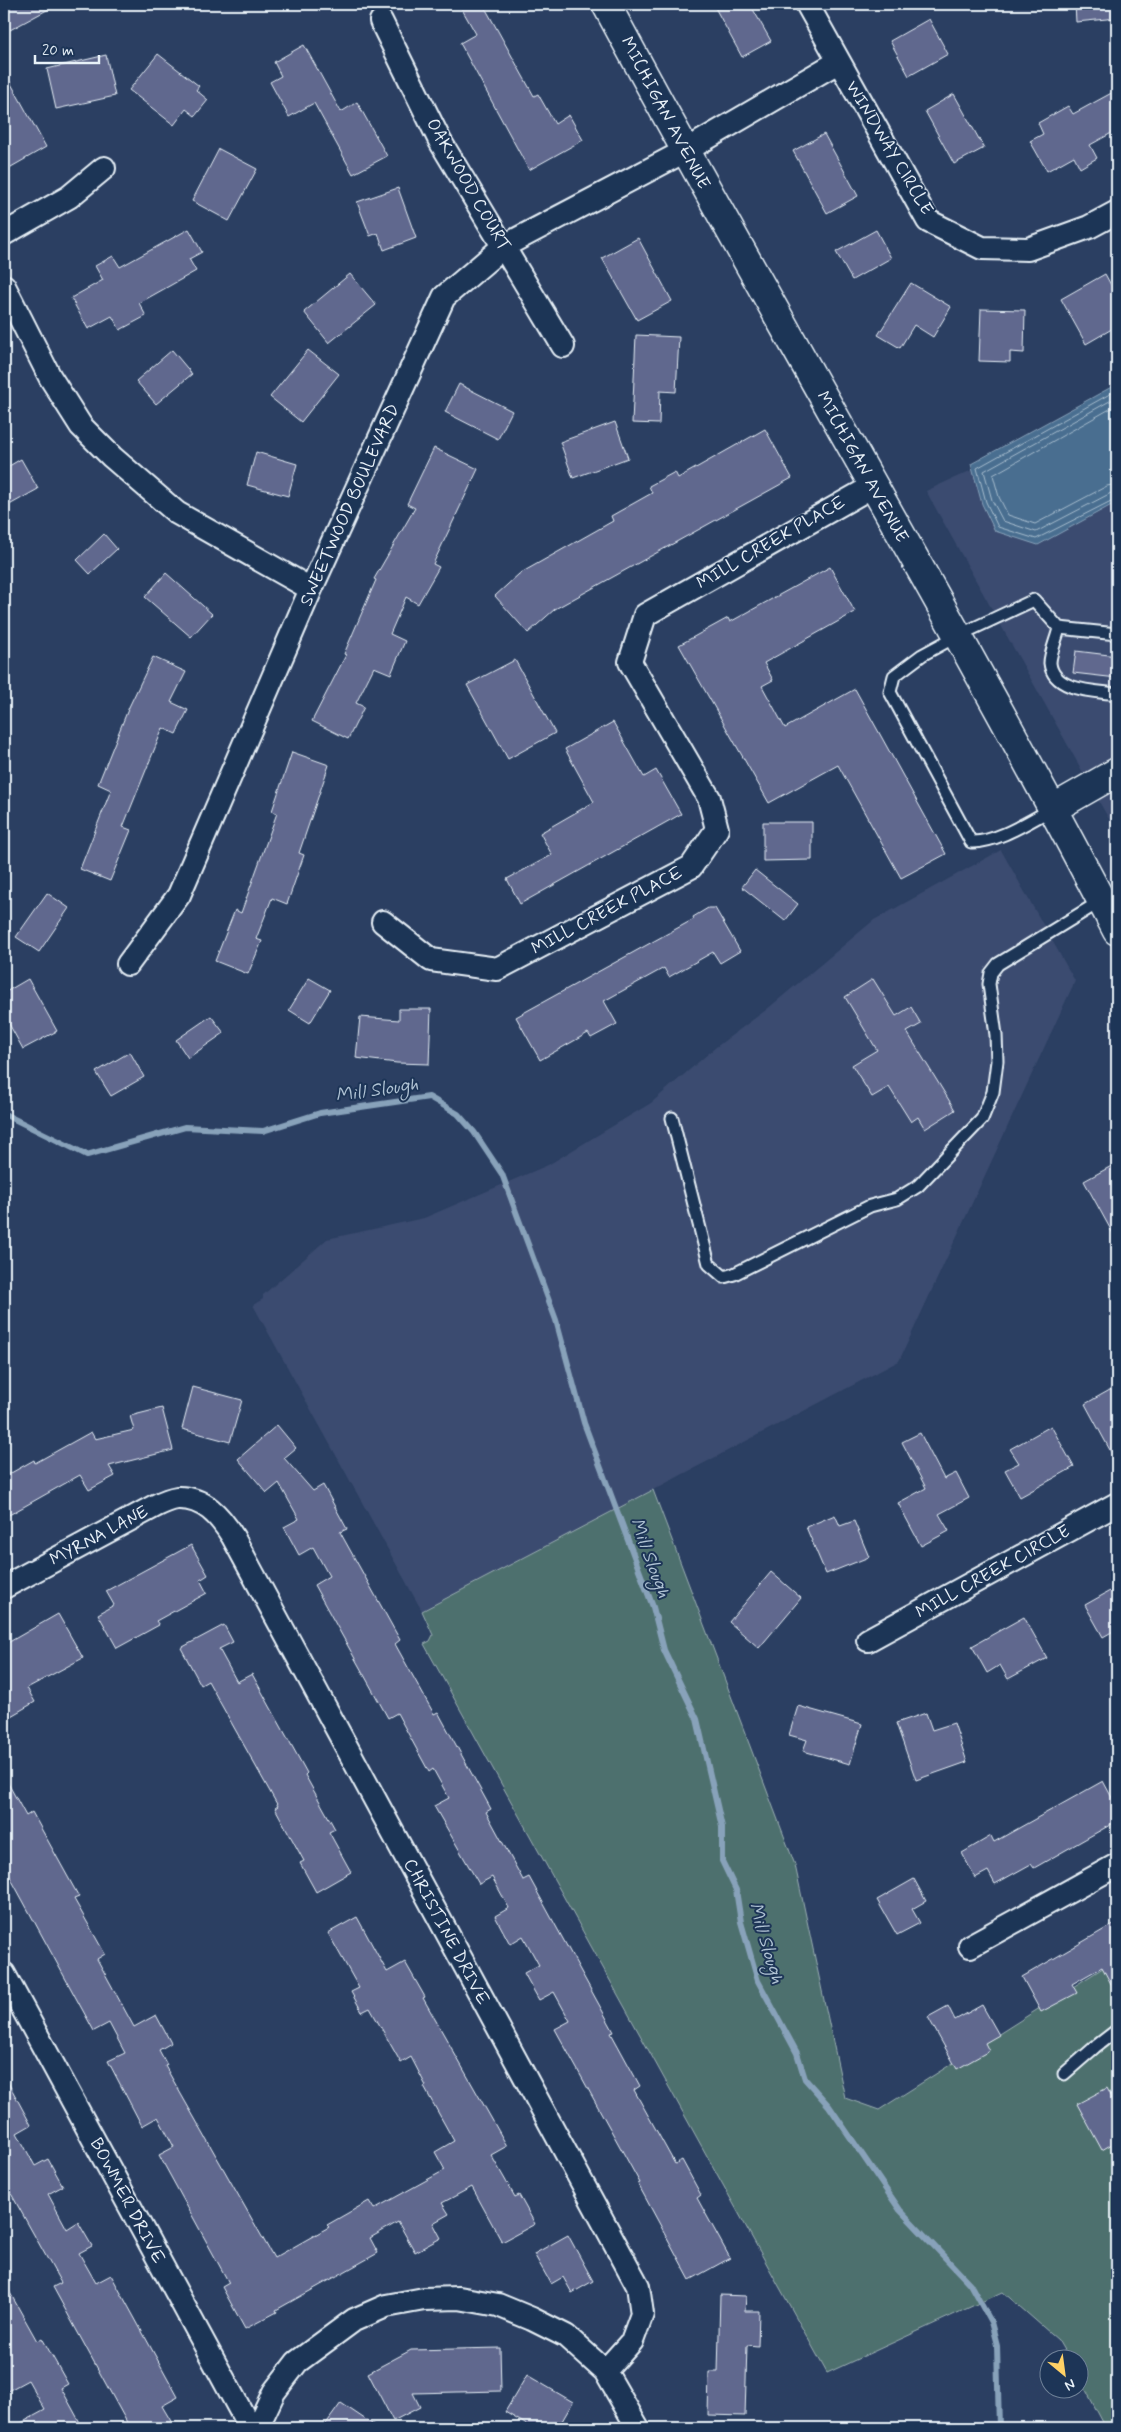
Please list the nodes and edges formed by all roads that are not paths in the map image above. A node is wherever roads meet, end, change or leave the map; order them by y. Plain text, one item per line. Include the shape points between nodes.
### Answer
1 (606, 4) edge
2 (807, 4) edge
3 (381, 21) dead end
4 (838, 62) junction
5 (684, 151) junction
6 (104, 168) dead end
7 (1117, 212) edge
8 (4, 234) edge
9 (504, 246) junction
10 (4, 286) edge
11 (563, 346) dead end
12 (873, 486) junction
13 (312, 589) junction
14 (1059, 628) junction
15 (1117, 634) edge
16 (957, 636) junction
17 (1117, 694) edge
18 (1117, 772) edge
19 (1054, 808) junction
20 (1102, 901) junction
21 (383, 922) dead end
22 (1117, 931) edge
23 (128, 964) dead end
24 (672, 1118) dead end
25 (198, 1501) joint
26 (1117, 1504) edge
27 (4, 1587) edge
28 (868, 1640) dead end
29 (1117, 1865) edge
30 (970, 1946) dead end
31 (4, 1974) edge
32 (1117, 2030) edge
33 (1064, 2074) dead end
34 (605, 2371) junction
35 (250, 2428) edge
36 (258, 2428) edge
37 (638, 2428) edge

1 - 5 main road, MICHIGAN AVENUE
2 - 4 street, WINDWAY CIRCLE
3 - 9 street, OAKWOOD COURT via 440,141
4 - 5 street, SWEETWOOD BOULEVARD
4 - 7 street, WINDWAY CIRCLE via 928,221 982,248 1028,249 1089,227
5 - 9 street, SWEETWOOD BOULEVARD
5 - 12 main road, MICHIGAN AVENUE
6 - 8 street via 69,197
9 - 11 street, OAKWOOD COURT
9 - 13 street, SWEETWOOD BOULEVARD via 444,297
10 - 13 street via 50,376 81,426 112,458 176,513
12 - 16 main road, MICHIGAN AVENUE
12 - 21 street, MILL CREEK PLACE via 645,615 630,662 709,798 717,829 691,867 497,969 431,960
13 - 23 street, SWEETWOOD BOULEVARD via 179,895
14 - 15 lane
14 - 16 lane via 1034,600
14 - 17 lane via 1050,663 1062,682 1072,687
16 - 19 main road, MICHIGAN AVENUE
16 - 19 lane via 922,655 894,676 890,692 971,842 981,842
18 - 19 main road
19 - 20 main road, MICHIGAN AVENUE
20 - 22 main road, MICHIGAN AVENUE
20 - 24 lane via 998,964 991,973 989,984 997,1061 992,1092 982,1119 918,1186 897,1199 870,1206 724,1277 709,1264
25 - 27 street, MYRNA LANE via 176,1498 155,1506
25 - 34 street, CHRISTINE DRIVE via 220,1516 233,1537 638,2286 642,2314 632,2341
26 - 28 street, MILL CREEK CIRCLE
29 - 30 street
31 - 35 street, BOWMER DRIVE
32 - 33 lane
34 - 36 street via 566,2336 532,2318 498,2305 459,2298 424,2299 386,2306 354,2320 297,2362 274,2392
34 - 37 street

